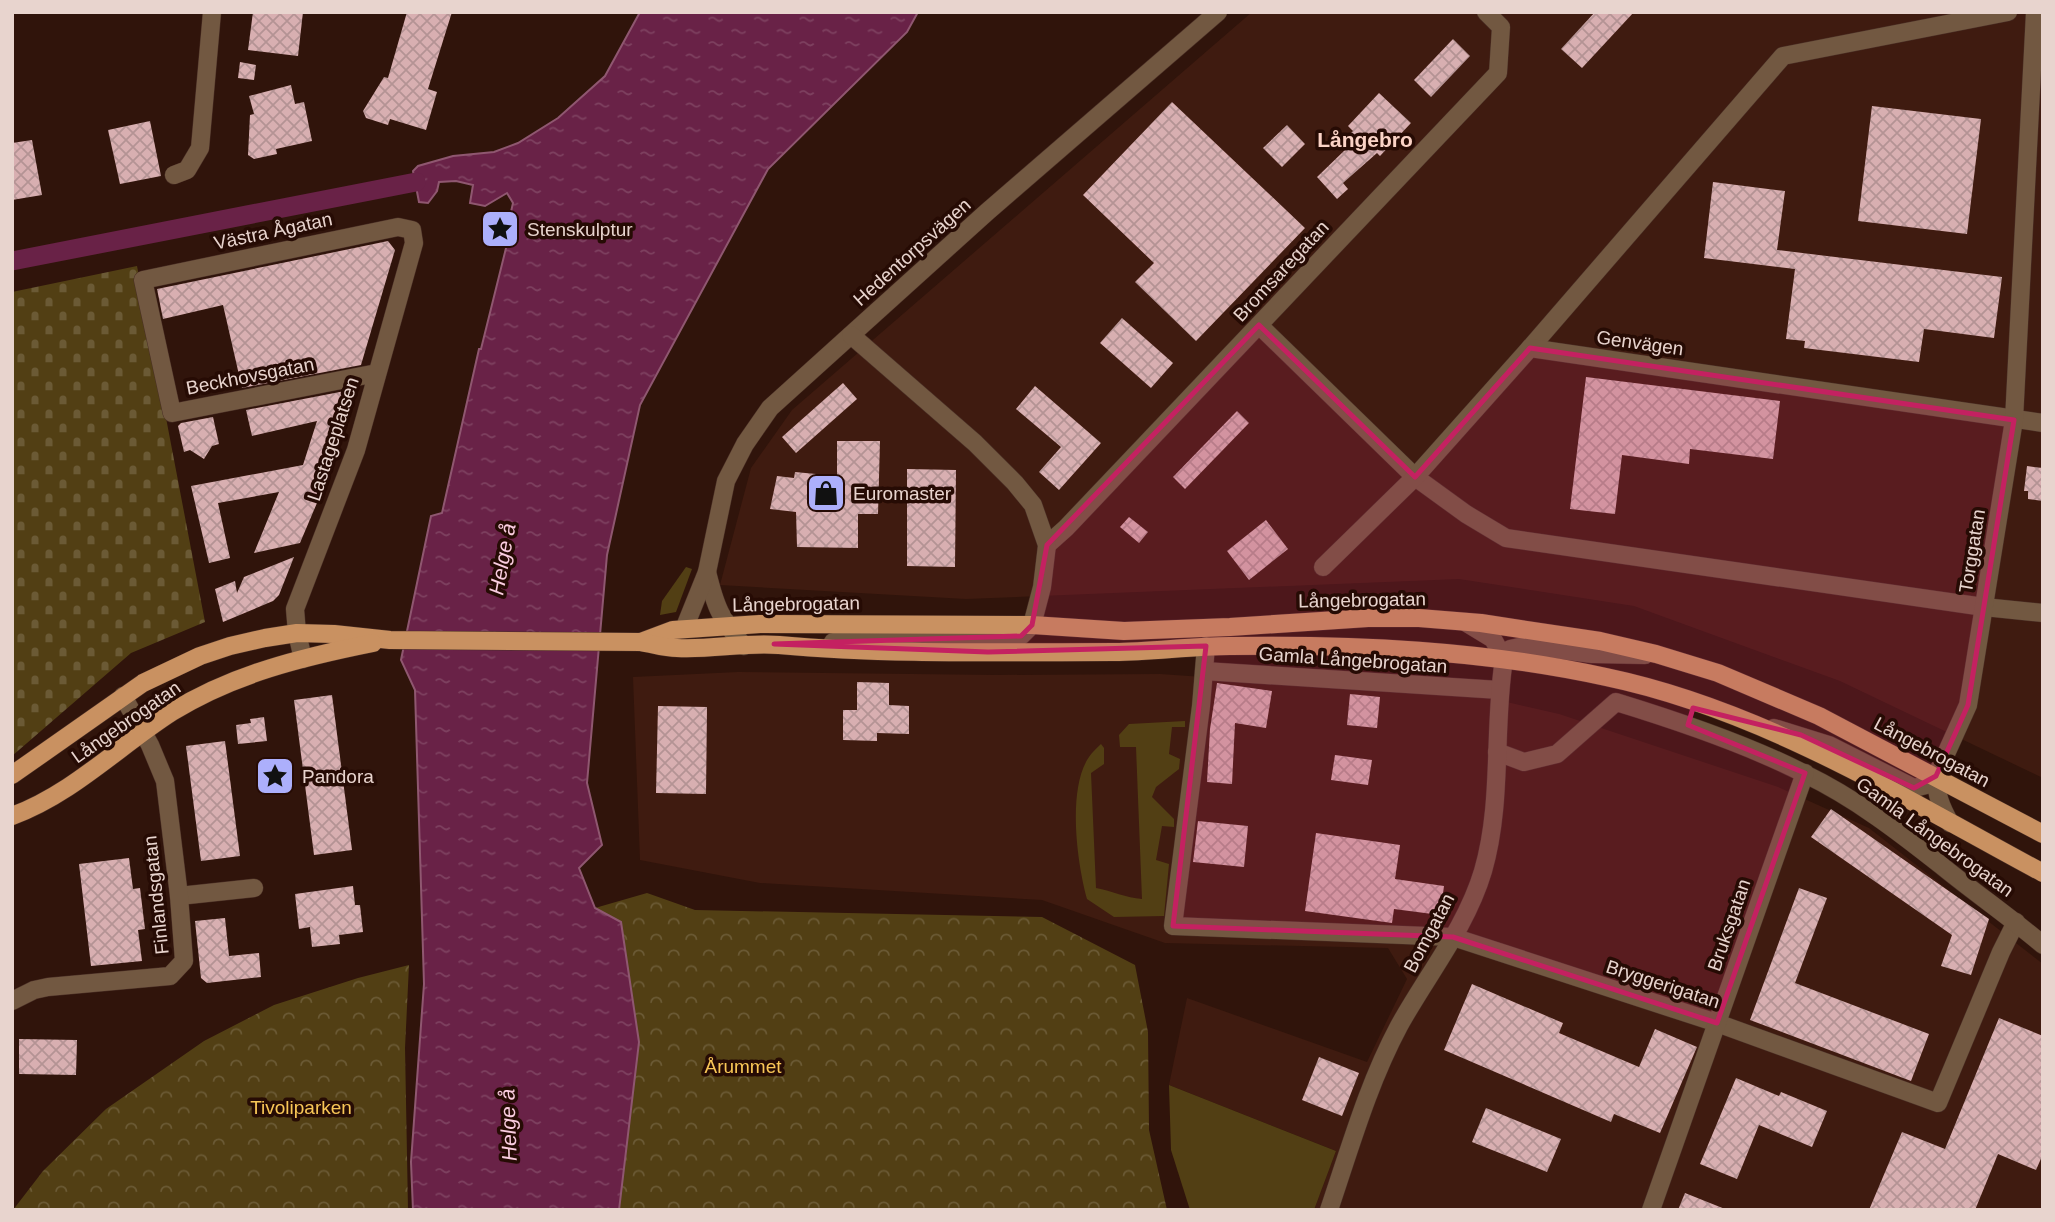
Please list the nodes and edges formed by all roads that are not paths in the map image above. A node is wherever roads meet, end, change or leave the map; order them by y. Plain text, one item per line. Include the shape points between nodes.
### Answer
1 (212, 12) edge
2 (1217, 12) edge
3 (1486, 12) edge
4 (2008, 12) edge
5 (2035, 12) edge
6 (174, 175) dead end
7 (412, 230) joint
8 (1259, 325) junction
9 (851, 335) junction
10 (1530, 348) junction
11 (377, 373) junction
12 (172, 412) joint
13 (2014, 420) junction
14 (2043, 423) edge
15 (1415, 477) junction
16 (1047, 545) junction
17 (1323, 567) dead end
18 (707, 572) junction
19 (1984, 607) junction
20 (2043, 613) edge
21 (1465, 622) junction
22 (1032, 625) junction
23 (728, 626) junction
24 (684, 629) junction
25 (297, 633) junction
26 (394, 639) junction
27 (634, 642) junction
28 (774, 644) junction
29 (744, 646) junction
30 (1206, 646) junction
31 (1656, 654) junction
32 (303, 659) junction
33 (1504, 659) junction
34 (1204, 671) junction
35 (1499, 690) junction
36 (123, 696) junction
37 (1757, 724) junction
38 (143, 732) junction
39 (1497, 752) junction
40 (1805, 773) junction
41 (12, 775) edge
42 (1936, 776) junction
43 (12, 816) edge
44 (1950, 823) junction
45 (2043, 834) edge
46 (2043, 873) edge
47 (254, 888) dead end
48 (179, 896) junction
49 (2016, 922) junction
50 (1453, 937) junction
51 (2043, 945) edge
52 (12, 1001) edge
53 (1717, 1023) junction
54 (1329, 1210) edge
55 (1651, 1210) edge

1 - 6 street via 200,148 187,170
2 - 9 street, Hedentorpsvägen
3 - 8 street, Bromsaregatan via 1501,27 1498,72
4 - 10 street via 1783,56
5 - 13 street, Torggatan
7 - 11 street, Lastageplatsen via 414,243
7 - 12 street, Västra Ågatan via 398,227 143,280
8 - 15 street
8 - 16 street, Bromsaregatan
9 - 16 street via 1015,483 1033,505
9 - 18 street, Hedentorpsvägen via 770,408 745,444 726,481
10 - 13 street, Genvägen
10 - 15 street
11 - 12 street, Beckhovsgatan
11 - 25 street, Lastageplatsen via 356,450 295,609
13 - 14 street, Genvägen
13 - 19 street, Torggatan
15 - 17 street
15 - 19 street via 1506,538
16 - 22 street
18 - 23 street, Hedentorpsvägen via 713,600
18 - 24 street, Hedentorpsvägen
19 - 20 street
19 - 42 street, Torggatan via 1968,705
21 - 22 main road, Långebrogatan via 1368,618 1124,631
21 - 31 main road, Långebrogatan via 1600,641
21 - 33 street via 1493,639
22 - 23 main road, Långebrogatan
22 - 28 street via 1021,636 1007,639
23 - 24 main road, Långebrogatan
23 - 29 street, Hedentorpsvägen
24 - 27 main road, Långebrogatan
25 - 26 main road, Långebrogatan
25 - 32 street, Lastageplatsen
25 - 36 main road, Långebrogatan via 200,656
26 - 27 main road, Långebrogatan
26 - 32 main road, Långebrogatan
27 - 29 main road, Långebrogatan via 677,648
28 - 29 main road, Långebrogatan
28 - 30 main road, Långebrogatan via 827,650 988,652 1117,652
30 - 33 main road, Långebrogatan via 1377,648
30 - 34 street
31 - 33 street via 1592,654 1538,646 1510,649
31 - 42 main road, Långebrogatan via 1777,696
32 - 38 main road, Långebrogatan via 227,683
33 - 35 street, Bomgatan
33 - 37 main road, Långebrogatan via 1610,677
34 - 35 street, Gamla Långebrogatan
34 - 50 street, Bryggerigatan via 1172,926
35 - 39 street, Bomgatan
36 - 38 street, Finlandsgatan
36 - 41 main road, Långebrogatan
37 - 42 street via 1829,745 1914,788
37 - 44 main road, Långebrogatan
38 - 43 main road, Långebrogatan via 72,785
38 - 48 street, Finlandsgatan via 165,780
39 - 40 street, Gamla Långebrogatan via 1524,762 1556,754 1616,702 1680,722
39 - 50 street, Bomgatan via 1483,872
40 - 49 street, Gamla Långebrogatan via 1895,828
40 - 53 street, Bruksgatan
42 - 44 street via 1940,807
42 - 45 main road, Långebrogatan
44 - 46 main road, Långebrogatan
47 - 48 street
48 - 52 street, Finlandsgatan via 184,961 170,976 48,987
49 - 51 street, Gamla Långebrogatan
49 - 53 street, Bryggerigatan via 1938,1103
50 - 53 street, Bryggerigatan
50 - 54 street, Bomgatan via 1381,1063
53 - 55 street, Bruksgatan

